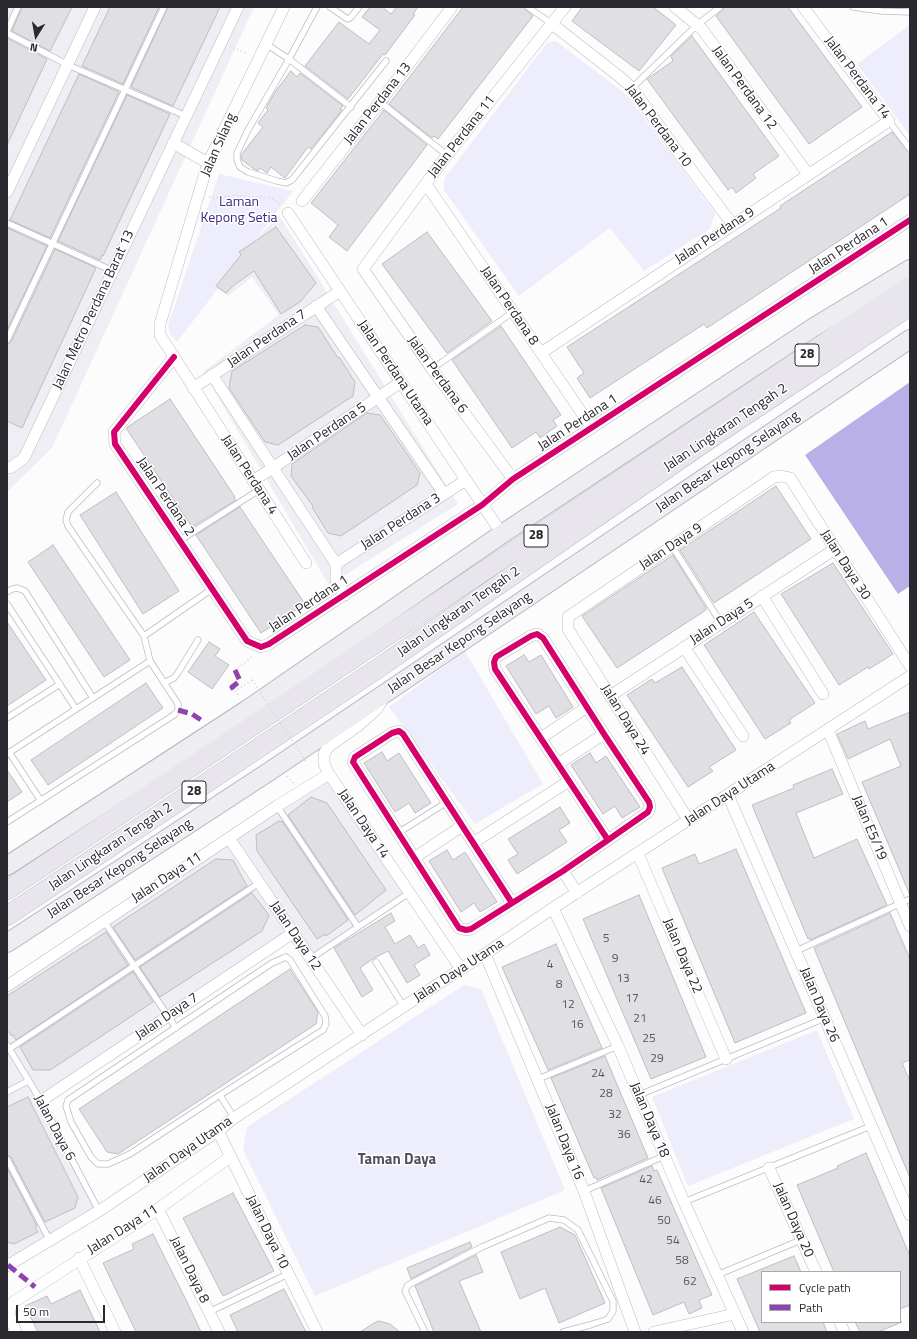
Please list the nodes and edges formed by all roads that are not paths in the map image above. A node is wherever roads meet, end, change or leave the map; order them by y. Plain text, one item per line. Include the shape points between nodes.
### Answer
1 (18, 7) edge
2 (95, 7) edge
3 (164, 7) edge
4 (238, 7) edge
5 (284, 7) edge
6 (317, 7) edge
7 (330, 7) edge
8 (359, 7) edge
9 (452, 7) edge
10 (528, 7) edge
11 (565, 7) edge
12 (675, 7) edge
13 (720, 7) edge
14 (803, 7) edge
15 (853, 7) edge
16 (910, 12) edge
17 (552, 24) junction
18 (696, 25) junction
19 (7, 32) edge
20 (266, 44) junction
21 (289, 59) junction
22 (386, 61) dead end
23 (68, 65) junction
24 (632, 88) junction
25 (125, 90) junction
26 (380, 102) junction
27 (351, 107) junction
28 (186, 116) junction
29 (889, 121) junction
30 (173, 143) junction
31 (910, 149) edge
32 (446, 156) junction
33 (208, 163) junction
34 (808, 174) junction
35 (426, 184) junction
36 (7, 192) edge
37 (302, 201) dead end
38 (288, 213) road end
39 (910, 220) edge
40 (7, 224) edge
41 (733, 225) junction
42 (52, 244) junction
43 (363, 269) joint
44 (910, 269) edge
45 (113, 271) junction
46 (910, 286) edge
47 (340, 291) junction
48 (316, 306) junction
49 (910, 306) edge
50 (513, 312) junction
51 (160, 335) joint
52 (910, 339) edge
53 (7, 340) edge
54 (541, 353) junction
55 (174, 357) junction
56 (432, 369) junction
57 (212, 376) junction
58 (401, 382) junction
59 (193, 388) junction
60 (378, 397) junction
61 (592, 428) junction
62 (707, 431) junction
63 (7, 468) edge
64 (273, 468) junction
65 (774, 477) joint
66 (513, 479) junction
67 (466, 480) junction
68 (97, 483) dead end
69 (256, 486) junction
70 (444, 494) junction
71 (482, 504) junction
72 (502, 534) junction
73 (179, 541) junction
74 (672, 546) junction
75 (835, 549) junction
76 (306, 563) dead end
77 (336, 564) junction
78 (212, 590) junction
79 (7, 592) edge
80 (345, 595) junction
81 (762, 596) junction
82 (7, 604) edge
83 (568, 617) joint
84 (721, 623) junction
85 (144, 636) junction
86 (198, 640) dead end
87 (261, 647) joint
88 (684, 647) junction
89 (150, 661) junction
90 (910, 666) edge
91 (910, 676) edge
92 (164, 683) junction
93 (60, 684) junction
94 (390, 690) junction
95 (823, 694) dead end
96 (610, 696) junction
97 (92, 698) junction
98 (587, 707) junction
99 (76, 709) junction
100 (7, 718) edge
101 (828, 730) junction
102 (604, 734) junction
103 (743, 736) dead end
104 (541, 738) junction
105 (8, 753) edge
106 (558, 764) junction
107 (329, 774) junction
108 (570, 780) junction
109 (728, 795) junction
110 (41, 800) junction
111 (447, 802) junction
112 (277, 806) junction
113 (689, 821) junction
114 (7, 822) edge
115 (462, 826) junction
116 (398, 833) junction
117 (228, 838) junction
118 (608, 840) junction
119 (473, 843) junction
120 (638, 854) junction
121 (414, 858) junction
122 (7, 866) edge
123 (563, 870) junction
124 (259, 883) junction
125 (7, 890) edge
126 (409, 893) junction
127 (577, 893) junction
128 (905, 901) edge
129 (512, 903) junction
130 (553, 908) junction
131 (7, 916) edge
132 (104, 920) junction
133 (910, 926) edge
134 (358, 927) junction
135 (293, 933) junction
136 (7, 943) edge
137 (796, 951) junction
138 (485, 954) junction
139 (310, 959) junction
140 (376, 962) dead end
141 (135, 966) junction
142 (461, 969) junction
143 (7, 986) edge
144 (405, 1007) junction
145 (168, 1016) junction
146 (825, 1018) junction
147 (176, 1028) junction
148 (362, 1035) junction
149 (618, 1046) junction
150 (8, 1047) edge
151 (726, 1059) junction
152 (538, 1079) junction
153 (28, 1081) junction
154 (7, 1092) edge
155 (220, 1095) junction
156 (639, 1095) junction
157 (41, 1101) junction
158 (234, 1118) junction
159 (872, 1126) junction
160 (218, 1131) junction
161 (664, 1156) junction
162 (230, 1157) junction
163 (7, 1159) edge
164 (769, 1168) junction
165 (584, 1191) junction
166 (684, 1202) junction
167 (158, 1209) junction
168 (99, 1212) junction
169 (910, 1215) edge
170 (801, 1240) junction
171 (50, 1241) junction
172 (79, 1258) junction
173 (7, 1266) edge
174 (816, 1271) edge
175 (288, 1274) junction
176 (717, 1275) junction
177 (209, 1312) junction
178 (735, 1314) junction
179 (590, 1325) junction
180 (16, 1332) edge
181 (115, 1332) edge
182 (219, 1332) edge
183 (317, 1332) edge
184 (425, 1332) edge
185 (563, 1332) edge
186 (592, 1332) edge
187 (635, 1332) edge
188 (654, 1332) edge
189 (743, 1332) edge

1 - 19 lane
2 - 23 street
3 - 25 lane
4 - 28 street, Jalan Metro Perdana Barat 13
5 - 20 street, Jalan Silang
6 - 21 lane
7 - 8 lane via 348,19
9 - 26 street, Jalan Perdana 13
10 - 17 lane
11 - 17 street, Jalan Perdana 11
12 - 18 street, Jalan Perdana 12
13 - 18 lane
14 - 29 street, Jalan Perdana 14
15 - 16 lane
17 - 24 street, Jalan Perdana 10
17 - 32 street, Jalan Perdana 11
18 - 24 lane
18 - 34 street, Jalan Perdana 12 via 702,29
19 - 23 lane
20 - 21 lane
20 - 33 street, Jalan Silang
21 - 27 lane
21 - 27 lane via 237,153 240,167 248,172 286,183 292,180
22 - 27 lane
23 - 25 lane
23 - 36 street
24 - 41 street, Jalan Perdana 10
25 - 28 lane
25 - 42 lane
26 - 32 lane
26 - 37 street, Jalan Perdana 13
28 - 30 street, Jalan Metro Perdana Barat 13
29 - 31 lane, Jalan Perdana 14
29 - 34 street, Jalan Perdana 9
30 - 33 street
30 - 45 street, Jalan Metro Perdana Barat 13
32 - 35 street, Jalan Perdana 11
33 - 51 street, Jalan Silang via 160,324
34 - 41 street, Jalan Perdana 9
35 - 43 street, Jalan Perdana 11
35 - 50 street, Jalan Perdana 8
38 - 47 street, Jalan Perdana Utama
39 - 61 street, Jalan Perdana 1
40 - 42 lane
41 - 54 street, Jalan Perdana 9
42 - 45 lane
42 - 53 lane
43 - 56 street, Jalan Perdana 6
44 - 72 main road via 814,327
45 - 63 street, Jalan Metro Perdana Barat 13 via 24,458
46 - 62 highway, Jalan Lingkaran Tengah 2 / 28
47 - 48 street, Jalan Perdana 7
47 - 58 street, Jalan Perdana Utama
48 - 57 street, Jalan Perdana 7
48 - 60 street
49 - 62 highway, Jalan Lingkaran Tengah 2 / 28
50 - 54 street, Jalan Perdana 8
50 - 56 lane
51 - 55 street, Jalan Perdana 4
52 - 94 main road, Jalan Besar Kepong Selayang
54 - 61 street, Jalan Perdana 8
55 - 59 street, Jalan Perdana 4
55 - 73 street, Jalan Perdana 2 via 114,432 115,444
56 - 66 street, Jalan Perdana 6
57 - 59 street, Jalan Perdana 7
57 - 64 street
58 - 60 street, Jalan Perdana 5
58 - 67 street, Jalan Perdana Utama
59 - 69 street, Jalan Perdana 4
60 - 64 street, Jalan Perdana 5
60 - 70 street
61 - 66 street, Jalan Perdana 1
62 - 125 highway, Jalan Lingkaran Tengah 2 / 28 via 369,648
62 - 131 highway, Jalan Lingkaran Tengah 2 / 28 via 380,667
64 - 69 street, Jalan Perdana 5
64 - 77 street
65 - 74 street, Jalan Daya 9
65 - 75 street, Jalan Daya 30 via 790,478
66 - 71 street, Jalan Perdana 1
67 - 70 street, Jalan Perdana 3
67 - 71 street, Jalan Perdana Utama
68 - 85 lane via 68,512 66,520
69 - 73 lane
69 - 76 street, Jalan Perdana 4
70 - 77 street, Jalan Perdana 3
71 - 72 street, Jalan Perdana Utama
71 - 80 street, Jalan Perdana 1
72 - 122 main road via 248,709
73 - 78 street, Jalan Perdana 2
74 - 83 street, Jalan Daya 9
74 - 84 lane
75 - 81 street, Jalan Daya 5
75 - 90 street, Jalan Daya 30
77 - 80 street via 336,580
78 - 85 lane
78 - 87 street, Jalan Perdana 2 via 247,641
79 - 97 lane via 17,588 25,591
80 - 87 street, Jalan Perdana 1
81 - 84 street, Jalan Daya 5
81 - 95 street
82 - 93 lane
83 - 96 street, Jalan Daya 24 via 568,629
84 - 88 street, Jalan Daya 5
85 - 89 lane
86 - 92 lane via 174,678
88 - 96 street, Jalan Daya 5
88 - 103 street
89 - 92 lane
89 - 97 lane
91 - 101 street, Jalan Daya Utama
92 - 110 lane via 178,704 178,710 174,715
93 - 99 lane
93 - 100 lane
94 - 107 street, Jalan Daya 14 via 376,710 328,747 324,754 324,764
94 - 136 main road, Jalan Besar Kepong Selayang
96 - 113 street, Jalan Daya 24
97 - 99 lane
98 - 102 street
98 - 104 street
98 - 104 street via 543,638 537,634 496,657 495,668
99 - 105 lane
101 - 109 street, Jalan Daya Utama
101 - 128 street, Jalan E5/19
102 - 106 street
102 - 118 street via 650,807 648,812
104 - 106 street
105 - 110 lane
106 - 108 street
107 - 112 street, Jalan Daya 11
107 - 126 street, Jalan Daya 14
108 - 118 street
108 - 119 street
109 - 113 street, Jalan Daya Utama
109 - 137 street, Jalan Daya 26
110 - 114 lane
111 - 115 street
111 - 116 lane
111 - 116 street via 403,734 399,731 392,733 355,758 353,762
112 - 117 street, Jalan Daya 11
112 - 134 lane
113 - 120 street, Jalan Daya Utama
115 - 119 street
115 - 121 street
116 - 121 street
117 - 124 street, Jalan Daya 12
117 - 132 street, Jalan Daya 11
118 - 123 street
119 - 129 street
120 - 127 street, Jalan Daya Utama
120 - 151 street, Jalan Daya 22
121 - 129 street via 459,928 472,929
123 - 127 street
123 - 129 street
124 - 135 street, Jalan Daya 12
124 - 141 lane
126 - 134 lane
126 - 142 street, Jalan Daya 14
127 - 130 street, Jalan Daya Utama
128 - 133 street, Jalan E5/19
128 - 137 lane
130 - 138 street, Jalan Daya Utama
130 - 149 street, Jalan Daya 18
132 - 141 lane
132 - 143 street, Jalan Daya 11
134 - 139 lane
135 - 139 street, Jalan Daya 12
135 - 145 street, Jalan Daya 7
137 - 146 street, Jalan Daya 26
138 - 142 street, Jalan Daya Utama
138 - 152 street, Jalan Daya 16
139 - 148 street, Jalan Daya 12
140 - 144 lane
141 - 145 lane
141 - 150 lane
142 - 144 street, Jalan Daya Utama
144 - 148 street, Jalan Daya Utama
145 - 147 lane
145 - 157 street, Jalan Daya 7
146 - 151 lane
146 - 159 street, Jalan Daya 26
147 - 155 lane via 272,963 286,958 290,960 325,1016 326,1024 323,1030
147 - 155 lane via 68,1100 66,1106 71,1122 91,1157 98,1164 119,1160
148 - 158 street, Jalan Daya Utama
149 - 152 lane
149 - 156 street, Jalan Daya 18
150 - 153 lane, Jalan Daya 6
151 - 156 lane
152 - 165 street, Jalan Daya 16
153 - 154 lane
153 - 157 lane, Jalan Daya 6
155 - 158 lane
156 - 161 street, Jalan Daya 18
157 - 168 lane, Jalan Daya 6
158 - 160 street, Jalan Daya Utama
159 - 164 lane
159 - 169 street, Jalan Daya 26
160 - 162 street, Jalan Daya 10
160 - 168 street, Jalan Daya Utama
161 - 165 lane
161 - 166 street, Jalan Daya 18
162 - 167 street, Jalan Daya 11
162 - 175 street, Jalan Daya 10
163 - 171 lane
164 - 166 lane
164 - 170 street, Jalan Daya 20
165 - 187 street, Jalan Daya 16
166 - 176 street, Jalan Daya 18
167 - 172 street, Jalan Daya 11
167 - 177 street, Jalan Daya 8
168 - 171 street, Jalan Daya Utama
170 - 174 street, Jalan Daya 20
170 - 176 lane
171 - 173 street, Jalan Daya Utama
172 - 180 street, Jalan Daya 11 via 14,1301 9,1314
172 - 181 street
175 - 177 lane
175 - 183 street, Jalan Daya 10
176 - 178 street, Jalan Daya 18
177 - 182 street, Jalan Daya 8
178 - 188 street
178 - 189 street, Jalan Daya 18
179 - 184 lane via 608,1319 613,1312 613,1301 578,1230 564,1220 548,1218 482,1247 408,1285 405,1291
179 - 185 lane
179 - 186 lane

